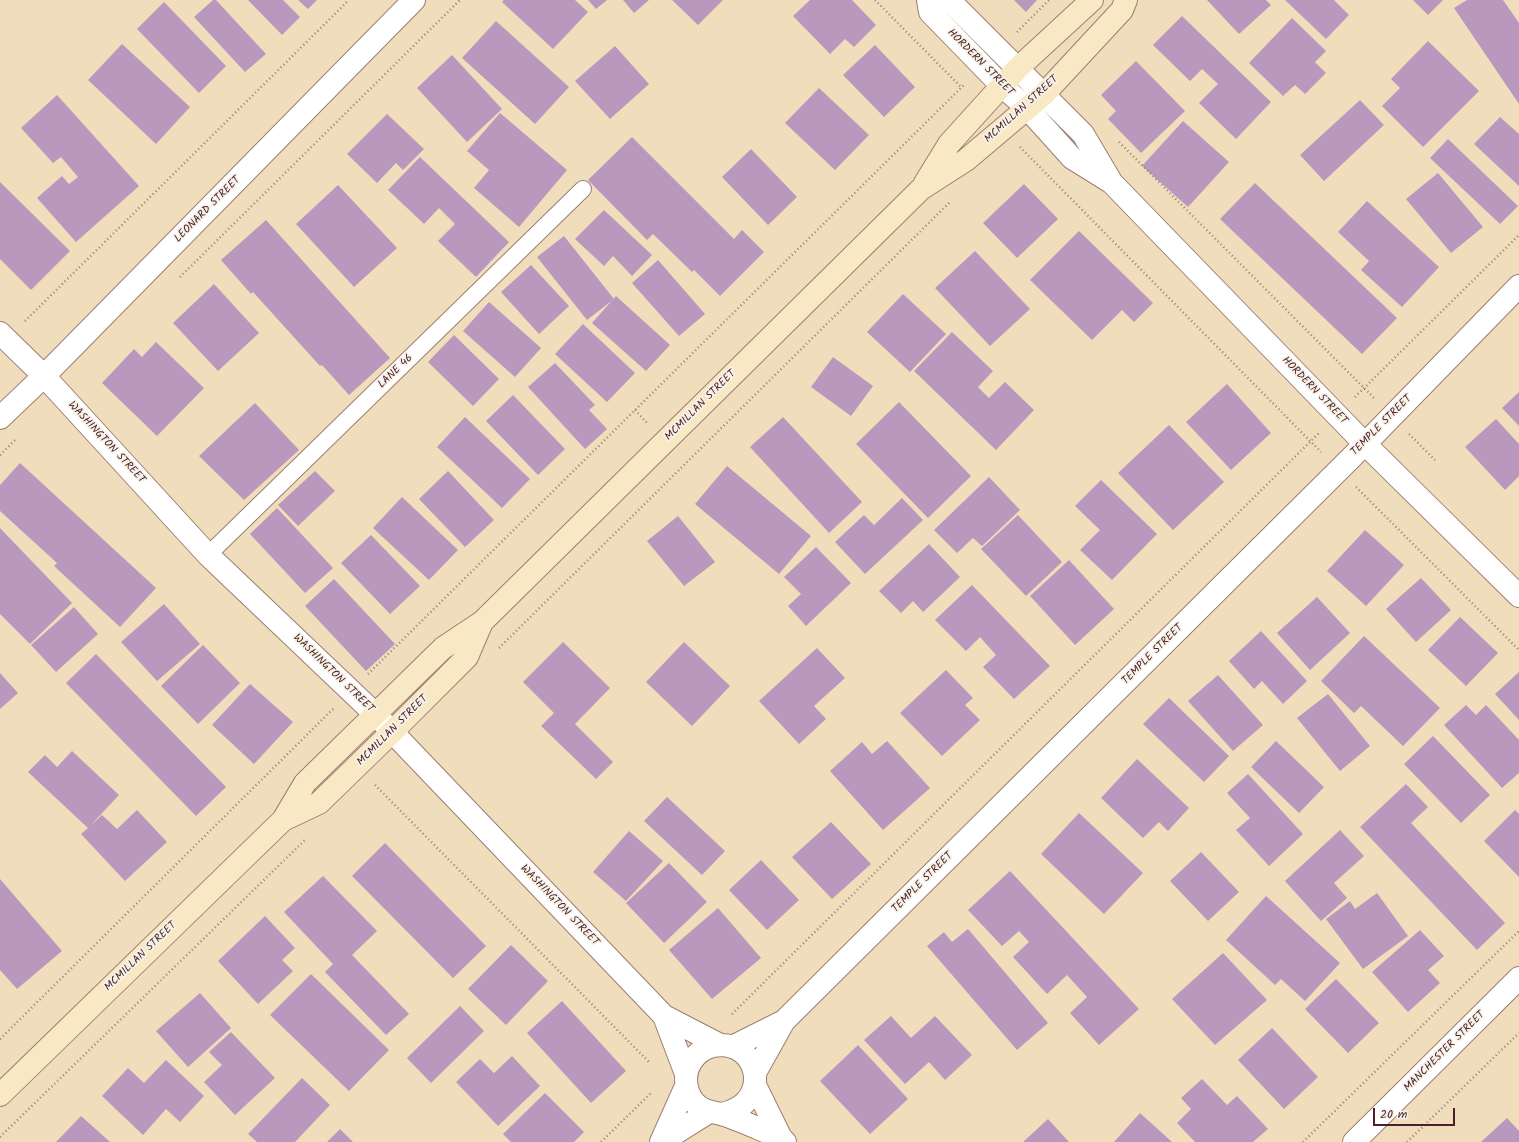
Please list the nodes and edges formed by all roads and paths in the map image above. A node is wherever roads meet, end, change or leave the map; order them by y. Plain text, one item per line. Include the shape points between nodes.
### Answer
1 (349, 0) edge
2 (414, 0) edge
3 (460, 0) edge
4 (875, 0) edge
5 (928, 0) edge
6 (949, 0) edge
7 (1049, 0) edge
8 (1092, 0) edge
9 (1126, 0) edge
10 (998, 50) junction
11 (983, 66) junction
12 (1017, 69) junction
13 (1002, 86) junction
14 (961, 87) junction
15 (1044, 94) junction
16 (982, 108) junction
17 (1027, 108) junction
18 (1002, 129) junction
19 (1116, 140) dead end
20 (1112, 183) junction
21 (583, 189) dead end
22 (921, 189) junction
23 (957, 196) dead end
24 (1519, 235) edge
25 (176, 280) dead end
26 (1519, 286) edge
27 (3, 336) edge
28 (44, 376) junction
29 (1364, 388) junction
30 (1376, 400) dead end
31 (1337, 415) junction
32 (0, 418) edge
33 (1408, 432) dead end
34 (20, 435) dead end
35 (1310, 441) junction
36 (1365, 444) junction
37 (0, 455) edge
38 (1435, 460) dead end
39 (1339, 470) junction
40 (208, 555) junction
41 (1519, 596) edge
42 (482, 622) junction
43 (1519, 650) edge
44 (495, 652) dead end
45 (351, 691) junction
46 (375, 714) junction
47 (392, 732) junction
48 (373, 783) dead end
49 (283, 820) junction
50 (311, 833) dead end
51 (1519, 931) edge
52 (1519, 978) edge
53 (732, 1014) dead end
54 (664, 1016) junction
55 (784, 1021) junction
56 (1519, 1033) edge
57 (0, 1038) edge
58 (726, 1046) junction
59 (650, 1063) dead end
60 (755, 1079) junction
61 (686, 1080) junction
62 (652, 1092) dead end
63 (0, 1095) edge
64 (715, 1113) junction
65 (0, 1137) edge
66 (783, 1140) edge
67 (601, 1142) edge
68 (661, 1142) edge
69 (1303, 1142) edge
70 (1354, 1142) edge
71 (1408, 1142) edge

1 - 27 path
2 - 28 street, LEONARD STREET
3 - 25 path
4 - 14 path
5 - 11 street, HORDERN STREET via 930,12
6 - 10 street, HORDERN STREET
7 - 10 path
8 - 12 main road, MCMILLAN STREET
9 - 15 main road, MCMILLAN STREET via 1122,10
10 - 12 street, HORDERN STREET
11 - 13 street, HORDERN STREET
11 - 14 path
12 - 13 main road, MCMILLAN STREET
12 - 15 street, HORDERN STREET
13 - 16 main road, MCMILLAN STREET
13 - 17 street, HORDERN STREET
14 - 16 path
14 - 45 path
15 - 17 main road, MCMILLAN STREET
15 - 20 street, HORDERN STREET via 1083,134
16 - 22 main road, MCMILLAN STREET via 949,144
17 - 18 main road, MCMILLAN STREET
17 - 20 street, HORDERN STREET via 1072,158
18 - 22 main road, MCMILLAN STREET via 966,160
18 - 35 path
19 - 29 path
20 - 31 street, HORDERN STREET
21 - 40 lane, LANE 46
22 - 42 main road, MCMILLAN STREET
23 - 44 path
24 - 29 path
26 - 36 street, TEMPLE STREET
27 - 28 street, WASHINGTON STREET
28 - 32 street, LEONARD STREET
28 - 40 street, WASHINGTON STREET
29 - 30 path
29 - 31 path
31 - 35 path
31 - 36 street, HORDERN STREET
33 - 38 path
34 - 37 path
35 - 39 path
35 - 53 path
36 - 39 street, TEMPLE STREET
36 - 41 street, HORDERN STREET
39 - 43 path
39 - 55 street, TEMPLE STREET
40 - 45 street, WASHINGTON STREET
42 - 46 main road, MCMILLAN STREET via 443,648
42 - 47 main road, MCMILLAN STREET via 467,656
45 - 46 street, WASHINGTON STREET
45 - 57 path
46 - 47 street, WASHINGTON STREET
46 - 49 main road, MCMILLAN STREET via 305,783
47 - 49 main road, MCMILLAN STREET via 319,803
47 - 54 street, WASHINGTON STREET
48 - 59 path
49 - 63 main road, MCMILLAN STREET
50 - 65 path
51 - 69 path
52 - 70 street, MANCHESTER STREET
54 - 58 street, WASHINGTON STREET
54 - 61 street, WASHINGTON STREET
55 - 58 street, TEMPLE STREET
55 - 60 street, TEMPLE STREET
56 - 71 path
58 - 60 street via 742,1052 750,1062
58 - 61 street via 708,1047 698,1053 690,1062
60 - 64 street via 751,1096 743,1106 733,1112
60 - 66 street
61 - 64 street via 691,1097 699,1106
61 - 68 street
62 - 67 path
64 - 66 street
64 - 68 street

